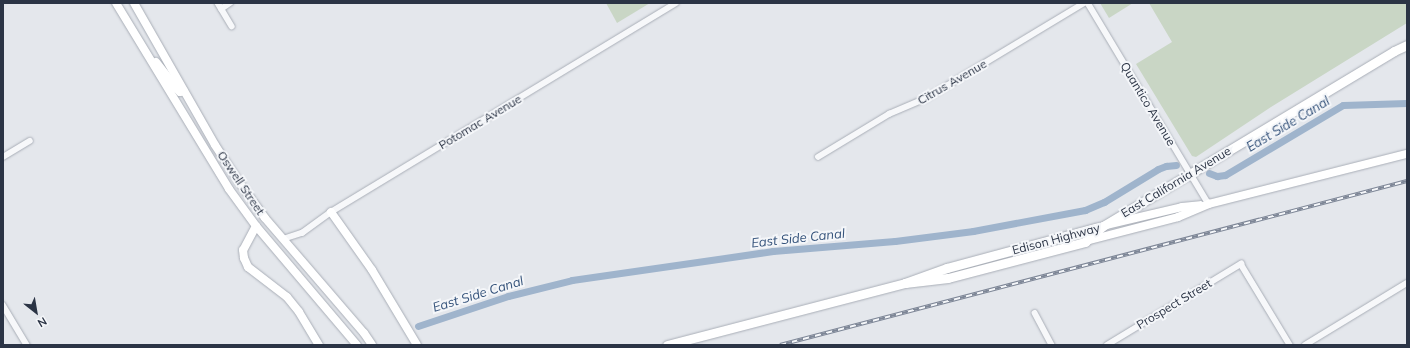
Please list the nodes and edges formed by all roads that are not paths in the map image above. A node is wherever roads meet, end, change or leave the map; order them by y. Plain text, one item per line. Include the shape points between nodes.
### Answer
1 (116, 3) edge
2 (134, 3) edge
3 (218, 3) edge
4 (230, 3) edge
5 (676, 3) edge
6 (1084, 3) edge
7 (1088, 3) edge
8 (221, 8) junction
9 (232, 26) dead end
10 (138, 40) junction
11 (1407, 40) edge
12 (1407, 45) edge
13 (1394, 51) junction
14 (184, 91) junction
15 (30, 141) dead end
16 (1407, 154) edge
17 (3, 157) edge
18 (818, 157) dead end
19 (1190, 173) junction
20 (1209, 204) junction
21 (331, 212) junction
22 (256, 226) junction
23 (1102, 226) junction
24 (283, 239) junction
25 (1085, 242) junction
26 (1407, 283) edge
27 (905, 284) junction
28 (3, 305) edge
29 (5, 312) edge
30 (1035, 313) dead end
31 (27, 345) edge
32 (320, 345) edge
33 (357, 345) edge
34 (372, 345) edge
35 (417, 345) edge
36 (667, 345) edge
37 (1052, 345) edge
38 (1107, 345) edge
39 (1290, 345) edge
40 (1305, 345) edge

1 - 10 main road, Oswell Street
2 - 14 main road, Oswell Street
3 - 8 street
4 - 8 street
5 - 21 street, Potomac Avenue
6 - 18 street, Citrus Avenue via 925,99 889,114
7 - 19 street, Quantico Avenue
8 - 9 street
10 - 14 main road via 177,89 180,92
10 - 22 main road, Oswell Street via 229,189
11 - 13 main road, East California Avenue
12 - 13 main road, East California Avenue
13 - 19 main road, East California Avenue
14 - 24 main road, Oswell Street via 239,182
15 - 17 street
16 - 20 main road, Edison Highway
19 - 20 street, Quantico Avenue
19 - 23 main road, East California Avenue
20 - 23 main road, Edison Highway via 1182,207
20 - 25 main road, Edison Highway via 1178,217
21 - 24 street, Potomac Avenue via 302,233
21 - 35 main road via 372,270
22 - 32 main road, Oswell Street via 243,250 248,266 287,297
22 - 33 main road, Oswell Street
23 - 25 main road, East California Avenue
23 - 27 main road, Edison Highway via 947,268
24 - 34 main road, Oswell Street
25 - 27 main road, Edison Highway via 948,278
26 - 40 street
27 - 36 main road, Edison Highway
28 - 29 street
29 - 31 street
30 - 37 street
38 - 39 street, Prospect Street via 1241,264

